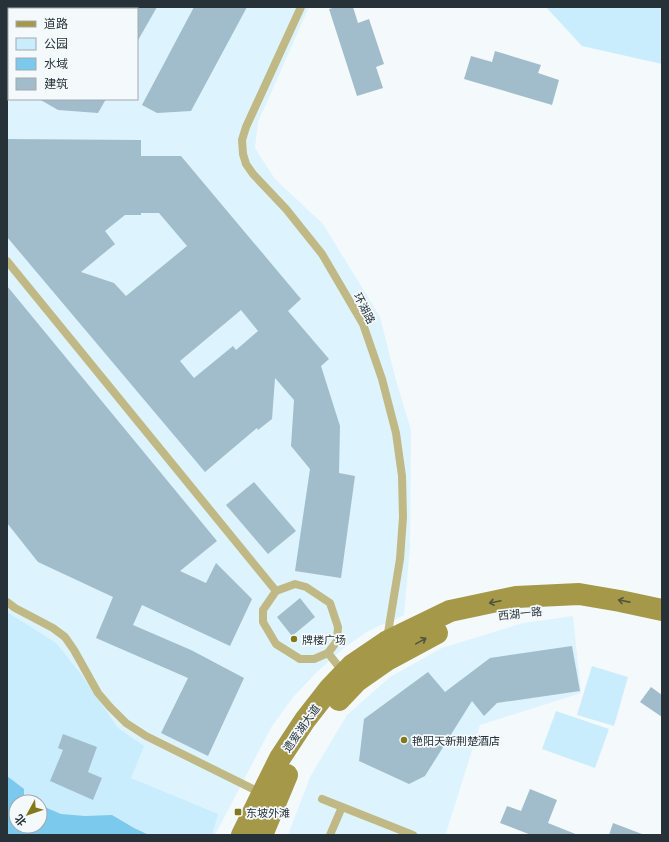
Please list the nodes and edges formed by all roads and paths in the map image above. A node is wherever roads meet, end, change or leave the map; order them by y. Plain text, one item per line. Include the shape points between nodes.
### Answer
1 (301, 7) edge
2 (7, 261) edge
3 (276, 591) junction
4 (7, 602) edge
5 (662, 610) edge
6 (662, 624) edge
7 (387, 651) junction
8 (328, 652) junction
9 (349, 679) junction
10 (270, 797) junction
11 (322, 799) dead end
12 (342, 807) junction
13 (242, 835) edge
14 (262, 835) edge
15 (330, 835) edge
16 (413, 835) edge

1 - 7 lane, 环湖路 via 246,127 242,140 243,154 253,174 286,209 322,254 363,324 382,379 396,433 402,476 403,517 400,559
2 - 3 lane
3 - 8 lane via 295,584 306,587 330,603 338,627 336,642
3 - 8 lane via 263,610 263,622 276,644 300,659 314,659
4 - 10 lane via 65,637 98,693 126,723 146,736
5 -> 7 main road, 西湖一路 via 579,594 516,597 450,611
7 -> 6 main road, 西湖一路 via 450,626 515,612 576,609
7 - 9 main road, 遗爱湖大道 via 358,681
8 - 9 lane
9 - 10 main road, 遗爱湖大道
10 - 13 main road, 遗爱湖大道
10 - 14 main road, 遗爱湖大道
11 - 12 lane
12 - 15 lane
12 - 16 lane

